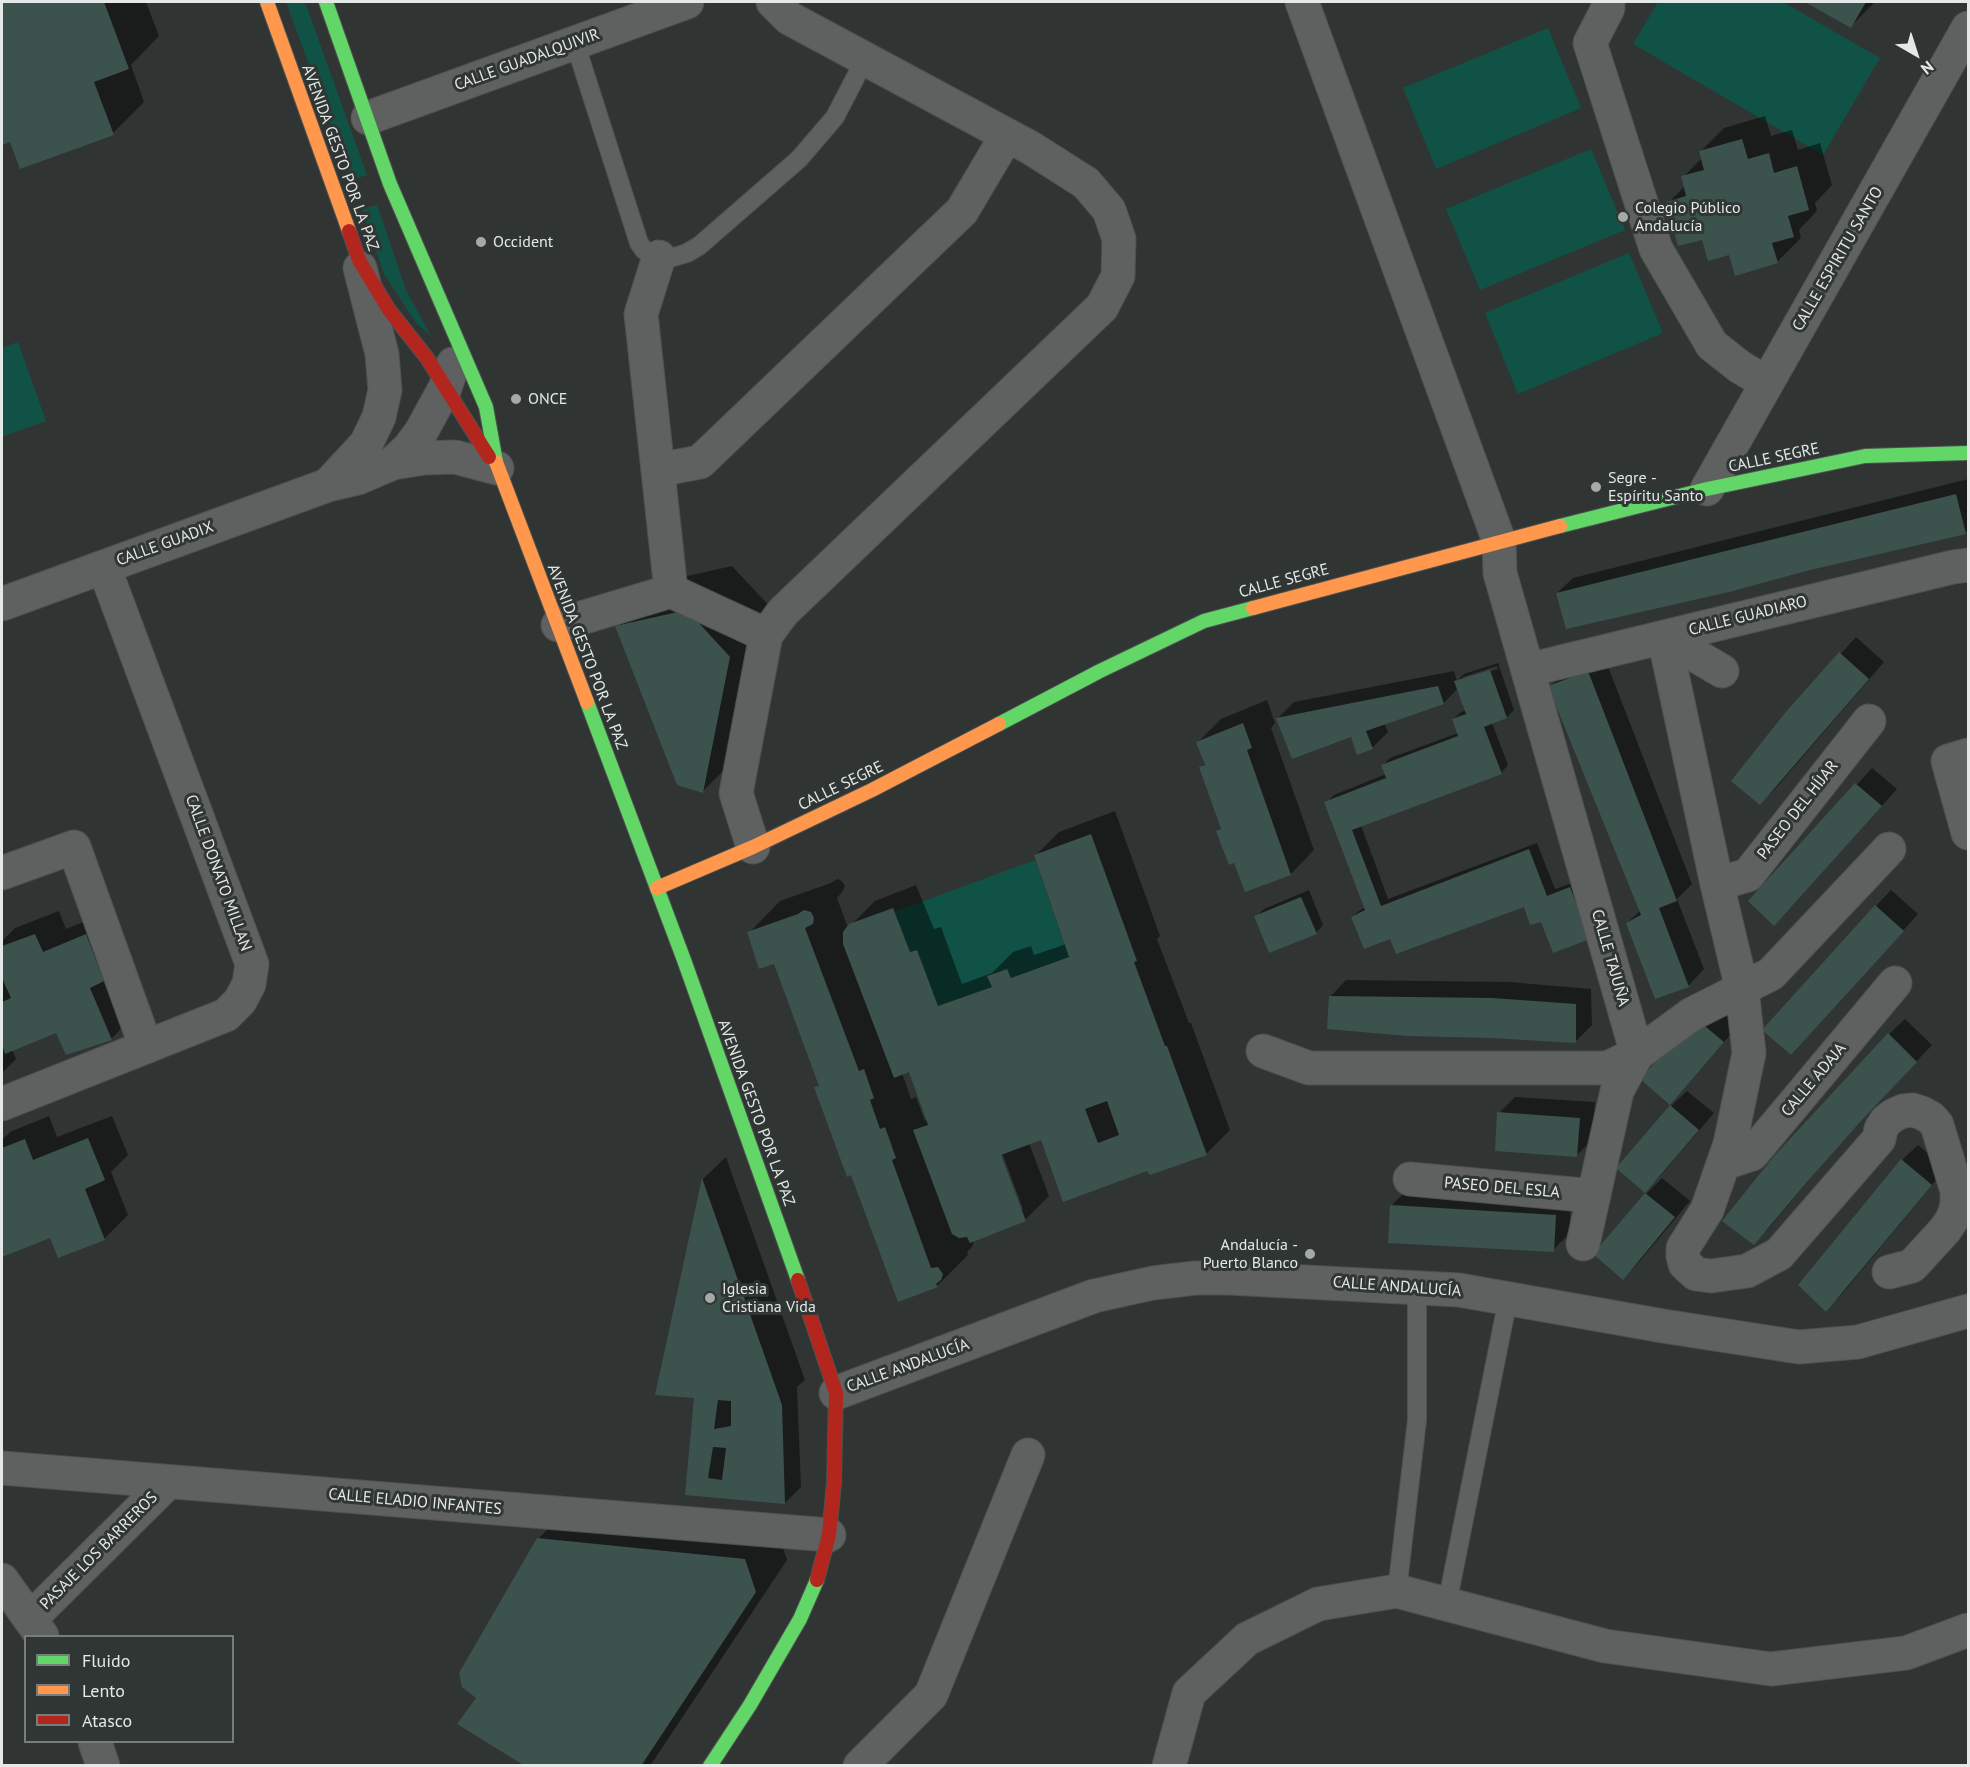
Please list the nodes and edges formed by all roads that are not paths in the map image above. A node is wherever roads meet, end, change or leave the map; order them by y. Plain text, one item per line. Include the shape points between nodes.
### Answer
1 (267, 2) edge
2 (326, 2) edge
3 (773, 2) edge
4 (1302, 2) edge
5 (1608, 2) edge
6 (669, 5) edge
7 (1968, 28) edge
8 (574, 43) junction
9 (865, 59) junction
10 (368, 118) junction
11 (1007, 135) junction
12 (659, 258) junction
13 (358, 260) junction
14 (453, 332) junction
15 (1767, 383) junction
16 (445, 388) junction
17 (1968, 453) edge
18 (393, 463) junction
19 (497, 468) junction
20 (658, 470) junction
21 (328, 485) junction
22 (1707, 489) junction
23 (1499, 541) junction
24 (1968, 564) edge
25 (104, 567) junction
26 (671, 591) junction
27 (2, 604) edge
28 (558, 625) junction
29 (765, 635) junction
30 (1664, 637) junction
31 (1528, 670) junction
32 (1722, 671) dead end
33 (1869, 721) dead end
34 (1968, 755) edge
35 (1968, 833) edge
36 (753, 848) junction
37 (1889, 849) dead end
38 (2, 873) edge
39 (1717, 884) junction
40 (657, 888) junction
41 (1895, 983) dead end
42 (1742, 989) junction
43 (146, 1047) junction
44 (1263, 1051) dead end
45 (1637, 1054) junction
46 (2, 1104) edge
47 (1724, 1163) junction
48 (1410, 1179) dead end
49 (1594, 1196) junction
50 (1583, 1244) dead end
51 (1889, 1272) dead end
52 (1417, 1288) junction
53 (1508, 1299) junction
54 (1968, 1311) edge
55 (836, 1392) junction
56 (1028, 1455) dead end
57 (2, 1468) edge
58 (168, 1482) junction
59 (829, 1535) junction
60 (2, 1580) edge
61 (1396, 1591) junction
62 (1447, 1604) junction
63 (36, 1628) edge
64 (1968, 1630) edge
65 (94, 1743) edge
66 (103, 1766) edge
67 (710, 1766) edge
68 (860, 1766) edge
69 (1169, 1766) edge

1 - 13 main road, AVENIDA GESTO POR LA PAZ
2 - 10 main road, AVENIDA GESTO POR LA PAZ
3 - 9 street via 789,18
4 - 23 street, CALLE TAJUÑA
5 - 15 street via 1590,43 1656,249 1712,345
6 - 8 street, CALLE GUADALQUIVIR
7 - 15 street, CALLE ESPIRITU SANTO
8 - 10 street, CALLE GUADALQUIVIR
8 - 12 lane via 639,243
9 - 11 street
9 - 12 lane via 835,117 799,159 699,246 674,257
10 - 14 main road, AVENIDA GESTO POR LA PAZ via 390,184
11 - 20 street via 962,211 699,462
11 - 29 street via 1086,183 1109,210 1119,239 1118,276 1102,307 783,612
12 - 20 street via 641,314
13 - 16 main road, AVENIDA GESTO POR LA PAZ
13 - 21 street, CALLE GUADIX via 382,354 385,390 379,417 366,444
14 - 16 street, CALLE GUADIX via 455,351
14 - 19 main road, AVENIDA GESTO POR LA PAZ via 486,407
15 - 22 street, CALLE ESPIRITU SANTO
16 - 18 street, CALLE GUADIX via 421,432
16 - 19 main road, AVENIDA GESTO POR LA PAZ
17 - 22 main road, CALLE SEGRE via 1865,456
18 - 19 street, CALLE GUADIX via 454,457
18 - 21 street, CALLE GUADIX
19 - 28 main road, AVENIDA GESTO POR LA PAZ
20 - 26 street
21 - 25 street, CALLE GUADIX
22 - 23 main road, CALLE SEGRE
23 - 31 street, CALLE TAJUÑA via 1500,573
23 - 36 main road, CALLE SEGRE via 1204,621
24 - 30 street, CALLE GUADIARO
25 - 27 street, CALLE GUADIX
25 - 43 street, CALLE DONATO MILLAN via 252,964 249,984 226,1015
26 - 28 street
26 - 29 street
28 - 40 main road, AVENIDA GESTO POR LA PAZ
29 - 36 street via 736,793
30 - 31 street, CALLE GUADIARO
30 - 32 street
30 - 39 street
31 - 45 street, CALLE TAJUÑA
33 - 39 street, PASEO DEL HÍJAR via 1748,875
34 - 35 street via 1948,760
36 - 40 main road, CALLE SEGRE
37 - 42 street via 1771,974
38 - 43 street via 74,847
39 - 42 street
40 - 55 main road, AVENIDA GESTO POR LA PAZ
41 - 47 street, CALLE ADAJA via 1752,1154
42 - 45 street via 1692,1014
42 - 47 street via 1749,1053
43 - 46 street, CALLE DONATO MILLAN
44 - 45 street via 1309,1068 1607,1068
45 - 49 street via 1617,1091
47 - 51 street via 1707,1210 1683,1248 1685,1264 1703,1276 1747,1271 1779,1254 1879,1139 1886,1121 1913,1110 1931,1118 1937,1125 1957,1191 1957,1205 1945,1230 1912,1266
48 - 49 street, PASEO DEL ESLA
49 - 50 street
52 - 53 street, CALLE ANDALUCÍA via 1459,1290
52 - 55 street, CALLE ANDALUCÍA via 1229,1278 1153,1283 1094,1296
52 - 61 lane via 1417,1420
53 - 54 street, CALLE ANDALUCÍA via 1800,1347 1858,1342
53 - 62 lane
55 - 59 main road, AVENIDA GESTO POR LA PAZ
56 - 68 street via 931,1695
57 - 58 street, CALLE ELADIO INFANTES
58 - 59 street, CALLE ELADIO INFANTES
58 - 63 street, PASAJE LOS BARREROS
59 - 67 main road, AVENIDA GESTO POR LA PAZ via 819,1576 800,1619
60 - 63 street
61 - 62 street
61 - 69 street via 1318,1604 1247,1639 1189,1693
62 - 64 street via 1605,1646 1771,1669 1906,1653
65 - 66 street

